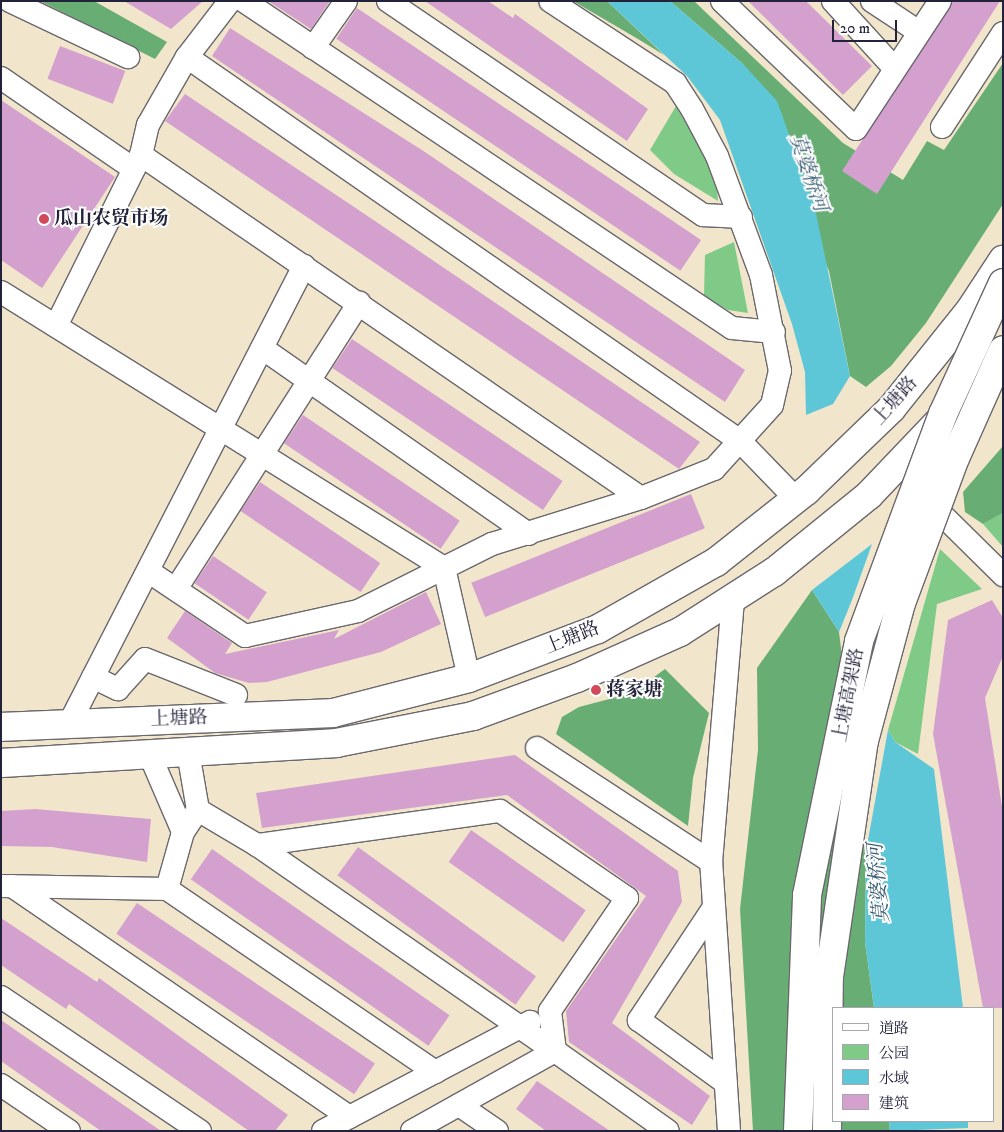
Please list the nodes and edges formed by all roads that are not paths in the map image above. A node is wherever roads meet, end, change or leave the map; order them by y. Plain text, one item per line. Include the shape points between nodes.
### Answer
1 (10, 1) edge
2 (230, 1) edge
3 (244, 1) edge
4 (346, 1) edge
5 (388, 1) edge
6 (550, 1) edge
7 (722, 1) edge
8 (833, 1) edge
9 (872, 1) edge
10 (940, 1) edge
11 (919, 32) junction
12 (1003, 33) edge
13 (313, 48) junction
14 (128, 57) dead end
15 (187, 58) junction
16 (895, 69) junction
17 (1, 78) edge
18 (942, 127) dead end
19 (138, 162) junction
20 (742, 217) junction
21 (1003, 260) edge
22 (304, 266) junction
23 (1003, 284) edge
24 (1, 292) edge
25 (359, 303) junction
26 (56, 326) junction
27 (774, 332) junction
28 (1003, 345) edge
29 (262, 348) junction
30 (1003, 350) edge
31 (307, 381) junction
32 (222, 426) junction
33 (740, 441) junction
34 (260, 451) junction
35 (895, 468) junction
36 (641, 498) junction
37 (796, 499) junction
38 (529, 534) junction
39 (444, 568) junction
40 (148, 570) junction
41 (1003, 575) edge
42 (176, 589) junction
43 (733, 598) junction
44 (93, 677) junction
45 (469, 678) junction
46 (236, 695) dead end
47 (69, 724) junction
48 (1, 727) edge
49 (537, 748) dead end
50 (188, 752) junction
51 (149, 753) junction
52 (1, 763) edge
53 (198, 810) junction
54 (183, 832) junction
55 (257, 845) junction
56 (711, 862) junction
57 (7, 886) edge
58 (167, 889) junction
59 (714, 907) junction
60 (1, 996) edge
61 (550, 1011) junction
62 (520, 1027) junction
63 (555, 1051) junction
64 (435, 1072) junction
65 (726, 1083) junction
66 (1, 1085) edge
67 (460, 1105) junction
68 (349, 1117) junction
69 (69, 1131) edge
70 (200, 1131) edge
71 (323, 1131) edge
72 (412, 1131) edge
73 (497, 1131) edge
74 (668, 1131) edge
75 (729, 1131) edge
76 (798, 1131) edge
77 (827, 1131) edge

1 - 14 street
2 - 15 street
3 - 13 street
4 - 13 street
5 - 20 street via 703,215
6 - 20 street via 675,83 717,156
7 - 16 street via 856,129
8 - 16 street
9 - 11 street
10 - 11 street
11 - 16 street
12 - 18 street
13 - 27 street via 732,328
15 - 19 street via 148,125
15 - 33 street
17 - 19 street
19 - 22 street
19 - 26 street
20 - 27 street
21 - 37 main road, 上塘路 via 971,309 891,409
22 - 25 street
22 - 29 street
23 - 76 main road, 上塘高架路, bridge via 943,414 859,641 807,895
24 - 26 street
25 - 31 street
25 - 36 street
26 - 32 street
27 - 33 street via 780,370 772,406
28 - 35 main road, 上塘路 via 968,391
29 - 31 street
29 - 32 street
30 - 77 main road, 上塘高架路, bridge via 955,458 901,603 864,741 829,977
31 - 34 street
31 - 38 street
32 - 34 street
32 - 40 street
33 - 36 street via 714,469
33 - 37 street
34 - 39 street
34 - 42 street
35 - 41 street
35 - 43 main road, 上塘路 via 869,495 796,554
36 - 38 street
37 - 45 main road, 上塘路 via 716,562 598,629
38 - 39 street via 492,544
39 - 42 street via 358,611 245,636
39 - 45 street
40 - 42 street
40 - 44 street
43 - 50 main road, 上塘路 via 680,632 577,678 472,716 336,744
43 - 56 street
44 - 46 street via 118,689 145,659
44 - 47 street
45 - 47 main road, 上塘路 via 333,713
47 - 48 main road, 上塘路
49 - 56 street
50 - 51 main road, 上塘路
50 - 53 street
51 - 52 main road, 上塘路
51 - 54 street
53 - 54 street
53 - 55 street
54 - 58 street
55 - 61 street via 500,811 628,898
55 - 62 street
56 - 59 street
57 - 58 street
57 - 68 street
58 - 64 street
59 - 65 street
59 - 65 street via 639,1020
60 - 70 street
61 - 62 street
61 - 63 street
62 - 63 street
62 - 64 street
63 - 67 street
63 - 74 street
64 - 68 street
65 - 75 street
66 - 69 street
67 - 72 street
67 - 73 street
68 - 71 street

